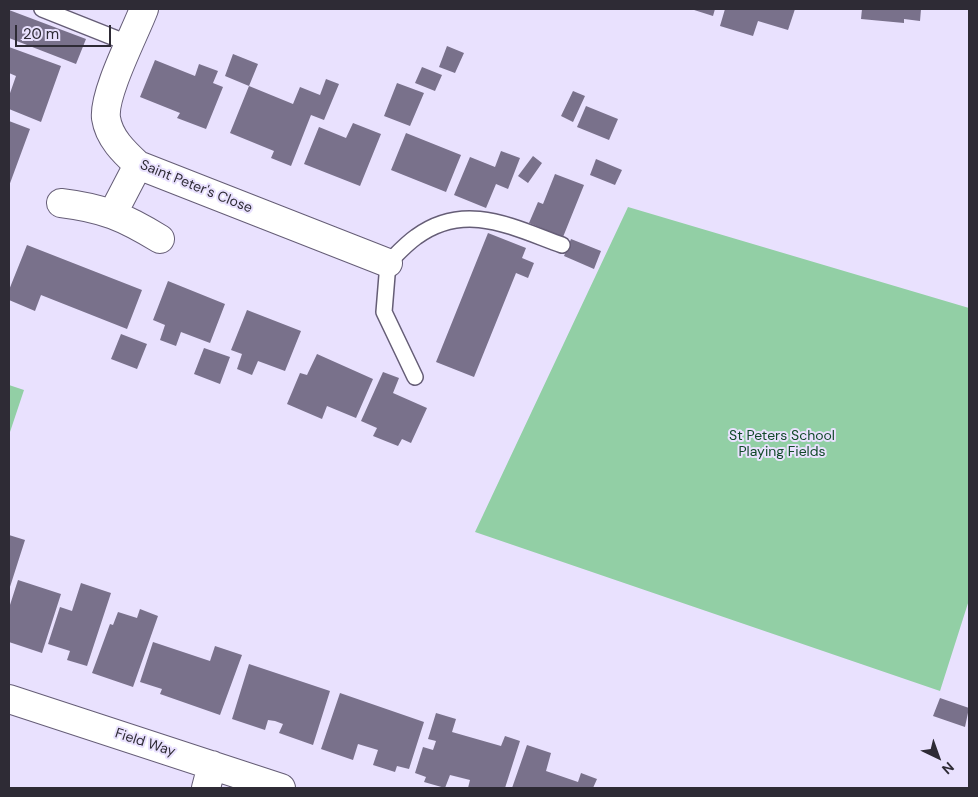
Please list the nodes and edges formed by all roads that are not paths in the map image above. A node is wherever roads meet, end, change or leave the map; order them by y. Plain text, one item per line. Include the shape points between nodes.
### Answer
1 (42, 9) edge
2 (144, 9) edge
3 (130, 44) junction
4 (138, 165) junction
5 (61, 203) dead end
6 (113, 213) junction
7 (160, 240) dead end
8 (562, 245) dead end
9 (388, 263) junction
10 (415, 378) dead end
11 (9, 699) edge
12 (209, 776) edge
13 (281, 788) edge

1 - 3 lane
2 - 3 street, Saint Peter's Close
3 - 4 street, Saint Peter's Close via 108,100 106,118 112,136
4 - 6 street
4 - 9 street, Saint Peter's Close
5 - 6 street
6 - 7 street
8 - 9 lane via 492,219 456,219 416,237
9 - 10 lane via 384,312
11 - 12 street, Field Way
12 - 13 street, Field Way

